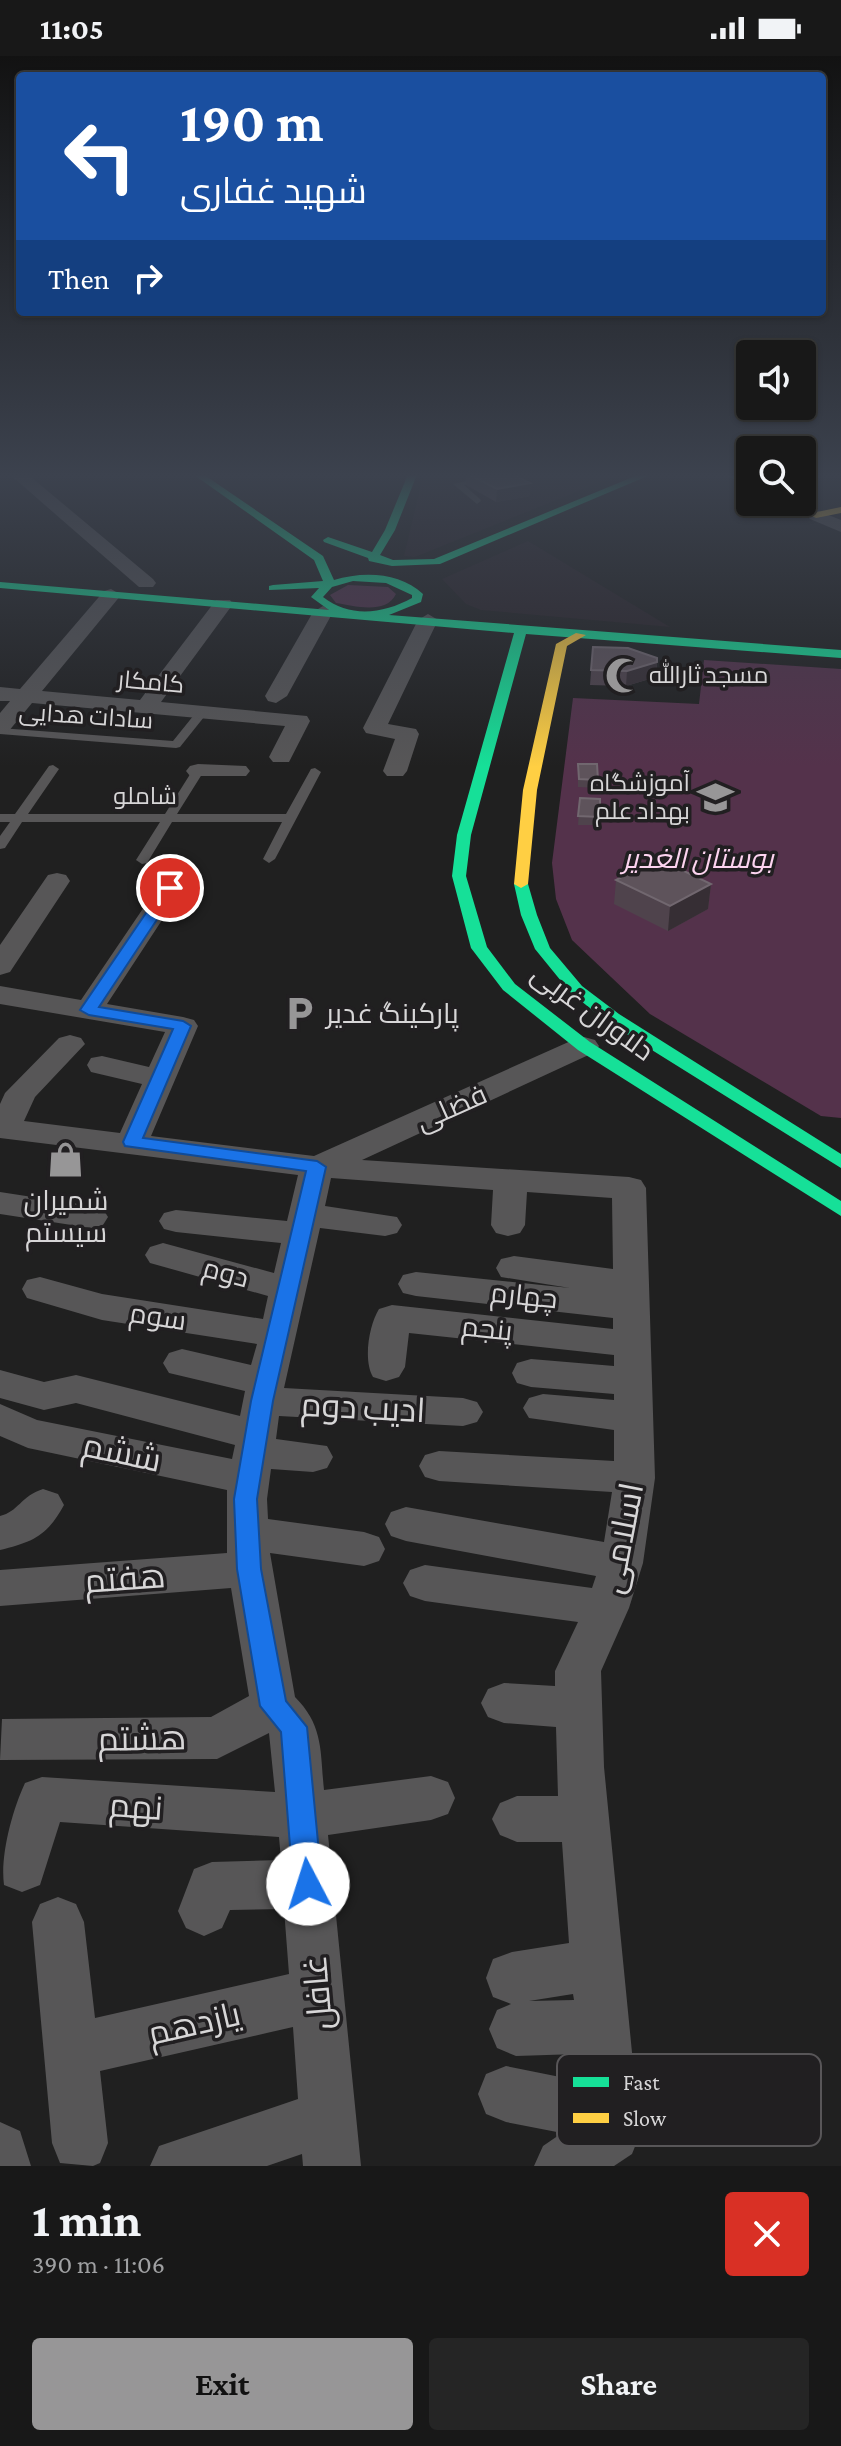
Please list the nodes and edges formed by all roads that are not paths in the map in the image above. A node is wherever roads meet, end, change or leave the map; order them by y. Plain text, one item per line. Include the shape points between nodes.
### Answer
1 (15, 570) edge
2 (131, 570) edge
3 (299, 570) edge
4 (325, 570) edge
5 (377, 570) edge
6 (435, 570) edge
7 (390, 579) junction
8 (146, 583) junction
9 (330, 584) junction
10 (0, 585) edge
11 (246, 590) junction
12 (418, 594) junction
13 (111, 595) junction
14 (223, 604) junction
15 (323, 612) junction
16 (358, 614) junction
17 (428, 620) junction
18 (521, 630) junction
19 (580, 635) junction
20 (841, 644) edge
21 (841, 654) edge
22 (0, 694) edge
23 (26, 696) junction
24 (276, 696) dead end
25 (145, 708) junction
26 (202, 712) junction
27 (0, 729) edge
28 (281, 757) dead end
29 (53, 769) dead end
30 (198, 771) joint
31 (238, 771) dead end
32 (395, 771) dead end
33 (315, 772) dead end
34 (0, 818) edge
35 (19, 818) junction
36 (169, 818) junction
37 (291, 818) junction
38 (0, 845) edge
39 (269, 859) dead end
40 (142, 860) dead end
41 (57, 881) dead end
42 (170, 888) dead end
43 (0, 966) edge
44 (0, 995) edge
45 (89, 1010) junction
46 (70, 1044) dead end
47 (584, 1046) junction
48 (102, 1065) dead end
49 (160, 1079) junction
50 (2, 1128) edge
51 (132, 1142) junction
52 (841, 1162) edge
53 (317, 1167) junction
54 (511, 1180) junction
55 (0, 1203) edge
56 (841, 1210) edge
57 (91, 1217) dead end
58 (176, 1221) dead end
59 (304, 1225) junction
60 (385, 1225) dead end
61 (508, 1225) dead end
62 (163, 1255) dead end
63 (514, 1268) dead end
64 (416, 1284) dead end
65 (40, 1289) dead end
66 (288, 1289) junction
67 (278, 1334) junction
68 (632, 1347) junction
69 (182, 1363) dead end
70 (386, 1367) dead end
71 (0, 1384) edge
72 (537, 1390) dead end
73 (463, 1412) dead end
74 (0, 1419) edge
75 (257, 1429) junction
76 (313, 1457) dead end
77 (439, 1466) dead end
78 (635, 1478) junction
79 (43, 1505) dead end
80 (406, 1524) dead end
81 (0, 1533) edge
82 (364, 1549) dead end
83 (248, 1551) junction
84 (622, 1563) junction
85 (425, 1583) dead end
86 (0, 1588) edge
87 (607, 1608) junction
88 (504, 1703) dead end
89 (274, 1706) junction
90 (578, 1708) junction
91 (2, 1740) edge
92 (431, 1798) dead end
93 (302, 1816) junction
94 (517, 1819) dead end
95 (585, 1819) junction
96 (22, 1868) dead end
97 (308, 1884) junction
98 (204, 1911) dead end
99 (58, 1922) dead end
100 (598, 1964) junction
101 (318, 1994) junction
102 (604, 2026) junction
103 (71, 2051) junction
104 (606, 2054) edge
105 (506, 2094) dead end
106 (557, 2104) edge
107 (330, 2142) edge
108 (80, 2143) dead end
109 (594, 2146) edge
110 (0, 2151) edge
111 (2, 2166) edge
112 (179, 2166) edge
113 (563, 2166) edge

1 - 8 main road
2 - 8 street
3 - 11 main road
4 - 9 main road
5 - 7 main road
6 - 12 main road
7 - 9 main road via 365,577
7 - 12 main road
8 - 11 main road
9 - 11 main road
9 - 16 main road via 318,592 319,602
10 - 13 main road
12 - 16 main road via 402,610
12 - 20 main road via 444,609 476,615
13 - 14 main road
13 - 23 street
14 - 15 main road
14 - 25 street
15 - 16 main road
15 - 24 street
16 - 17 main road
17 - 18 main road
17 - 32 street via 374,728 408,734
18 - 19 main road
18 - 47 main road, دلاوران غربی via 475,789 459,876 479,948 509,987
19 - 21 main road
19 - 52 main road, دلاوران غربی via 562,644 522,837 520,878 543,949 576,989 613,1018
22 - 23 street, کامکار
23 - 25 street, کامکار
23 - 27 street
25 - 26 street, کامکار
26 - 27 lane, سادات هدایی via 176,745
26 - 28 street, کامکار via 299,721
29 - 35 lane
30 - 31 street
30 - 36 lane
33 - 37 lane
34 - 35 lane, شاملو
35 - 36 lane, شاملو
35 - 38 lane
36 - 37 lane, شاملو
36 - 40 lane
37 - 39 lane
41 - 43 street
42 - 45 street
44 - 45 street
45 - 49 street via 183,1026
46 - 50 street via 21,1093
47 - 53 street, فضلی
47 - 56 main road, دلاوران غربی
48 - 49 street
49 - 51 street
50 - 51 street, اسلامی
51 - 53 street, اسلامی
53 - 54 street, اسلامی via 430,1190
53 - 59 street, غافل
54 - 61 street
54 - 68 street, اسلامی via 629,1188
55 - 57 street
58 - 59 street
59 - 60 street
59 - 66 street, غافل
62 - 66 street, دوم
63 - 68 street
64 - 68 street, چهارم
65 - 67 street, سوم via 102,1307
66 - 67 street, غافل
67 - 75 street, غافل
68 - 70 street, پنجم via 392,1318
68 - 72 street
68 - 78 street, اسلامی
69 - 75 street
71 - 75 street via 44,1396 76,1389
73 - 75 street, ادیب دوم
74 - 75 street, ششم via 28,1433
75 - 76 street
75 - 83 street, غافل
77 - 78 street
78 - 84 street, اسلامی
79 - 81 street via 22,1528
80 - 84 street
82 - 83 street, هفتم
83 - 86 street, هفتم via 165,1587
83 - 89 street, غافل
84 - 87 street, اسلامی
85 - 87 street
87 - 90 street, اسلامی via 578,1671
88 - 90 street
89 - 91 street, هشتم via 217,1738
89 - 93 street, غافل via 294,1727
90 - 95 street, اسلامی
92 - 93 street
93 - 96 street, نهم via 42,1799
93 - 97 street, غافل
94 - 95 street
95 - 100 street, اسلامی
97 - 98 street via 212,1886
97 - 101 street, غافل
99 - 103 street
100 - 102 street, اسلامی
100 - 102 street via 514,2004
101 - 103 street, یازدهم
101 - 107 street, غافل
102 - 104 street, اسلامی
103 - 108 street
105 - 106 street
107 - 112 street
109 - 113 street
110 - 111 street

